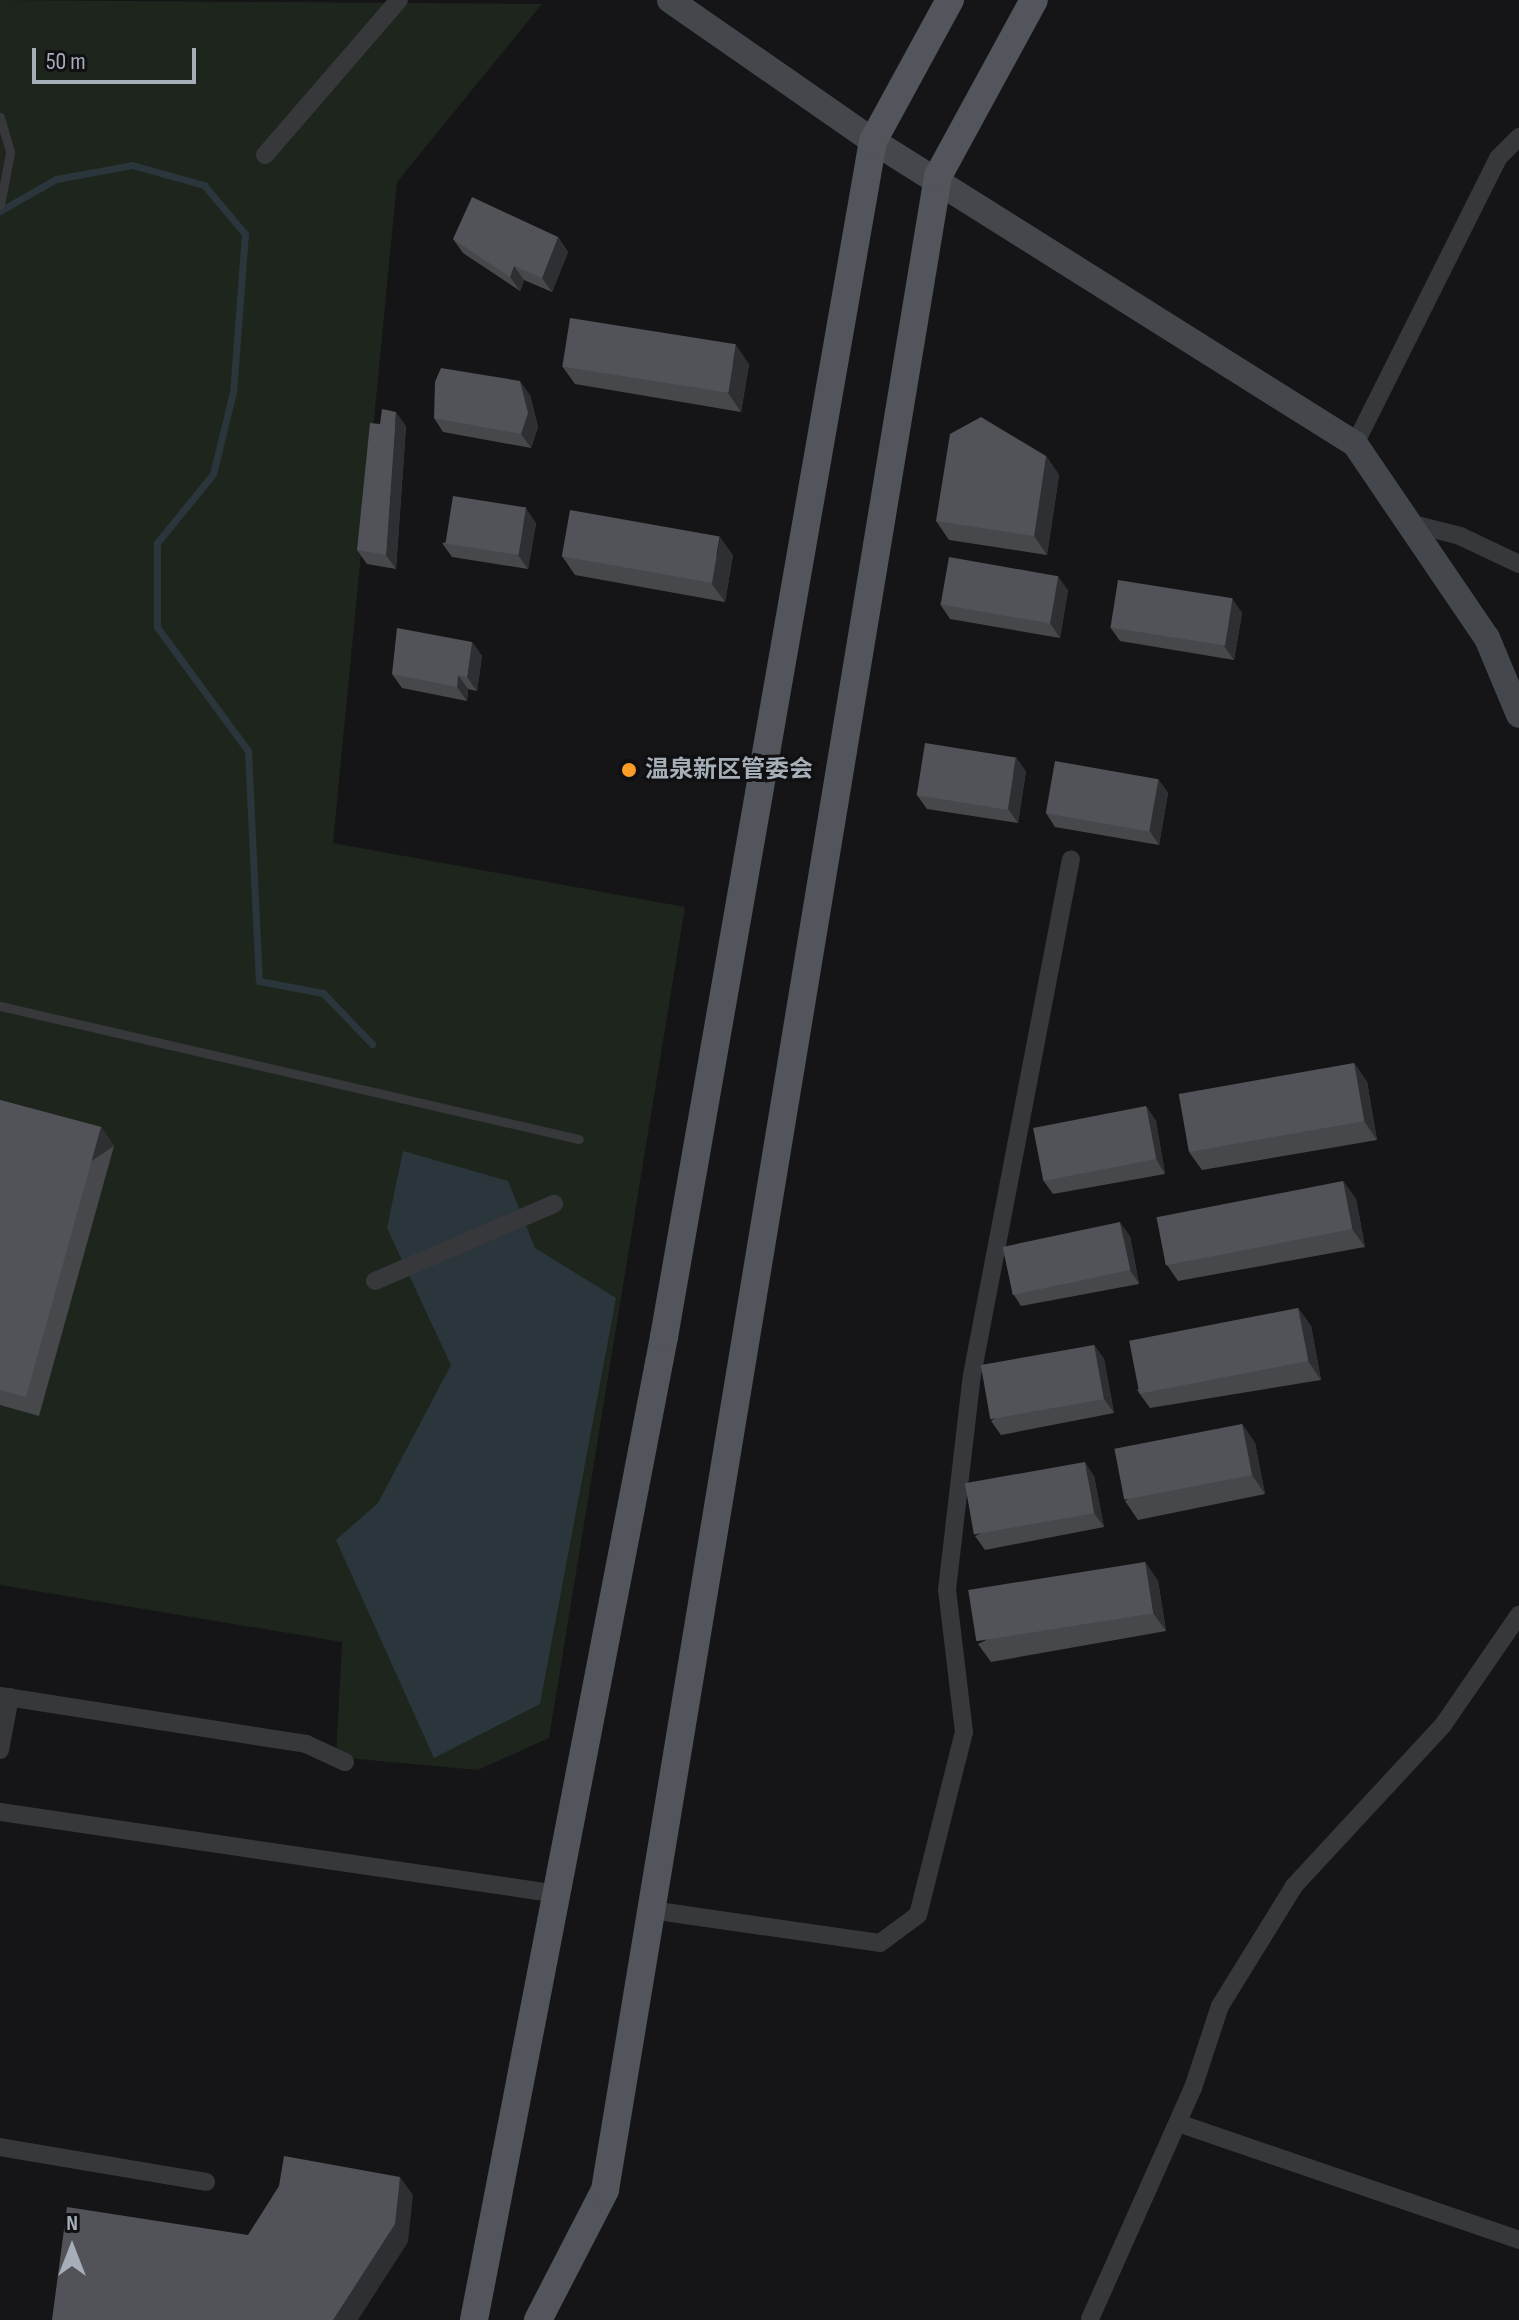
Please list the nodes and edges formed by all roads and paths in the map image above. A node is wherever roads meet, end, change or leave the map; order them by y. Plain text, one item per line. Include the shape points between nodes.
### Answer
1 (399, 0) edge
2 (670, 0) edge
3 (950, 0) edge
4 (1034, 0) edge
5 (0, 117) edge
6 (1519, 137) edge
7 (873, 141) junction
8 (265, 155) dead end
9 (938, 176) junction
10 (1, 200) edge
11 (1355, 444) junction
12 (1409, 523) junction
13 (1519, 564) edge
14 (1519, 715) edge
15 (1071, 859) dead end
16 (0, 1006) edge
17 (579, 1139) dead end
18 (554, 1204) dead end
19 (375, 1281) dead end
20 (1519, 1615) edge
21 (5, 1696) edge
22 (0, 1750) edge
23 (345, 1762) dead end
24 (0, 1812) edge
25 (558, 1894) junction
26 (651, 1910) junction
27 (1178, 2123) junction
28 (0, 2147) edge
29 (206, 2182) dead end
30 (1519, 2240) edge
31 (1090, 2319) edge
32 (474, 2320) edge
33 (538, 2320) edge

1 - 8 street
2 - 7 street
3 - 7 main road
4 - 9 main road
5 - 10 lane via 10,153
6 - 11 street via 1498,158
7 - 9 street
7 - 25 main road via 664,1337
9 - 11 street
9 - 26 main road
11 - 12 street
12 - 13 street via 1460,536
12 - 14 street via 1487,638
15 - 26 street via 972,1375 947,1590 964,1732 918,1915 880,1943
16 - 17 lane
18 - 19 street
20 - 27 street via 1443,1725 1294,1886 1220,2006
21 - 22 street
21 - 23 street via 306,1744
24 - 25 street
25 - 32 main road
26 - 33 main road via 605,2190
27 - 30 street
27 - 31 street
28 - 29 street

